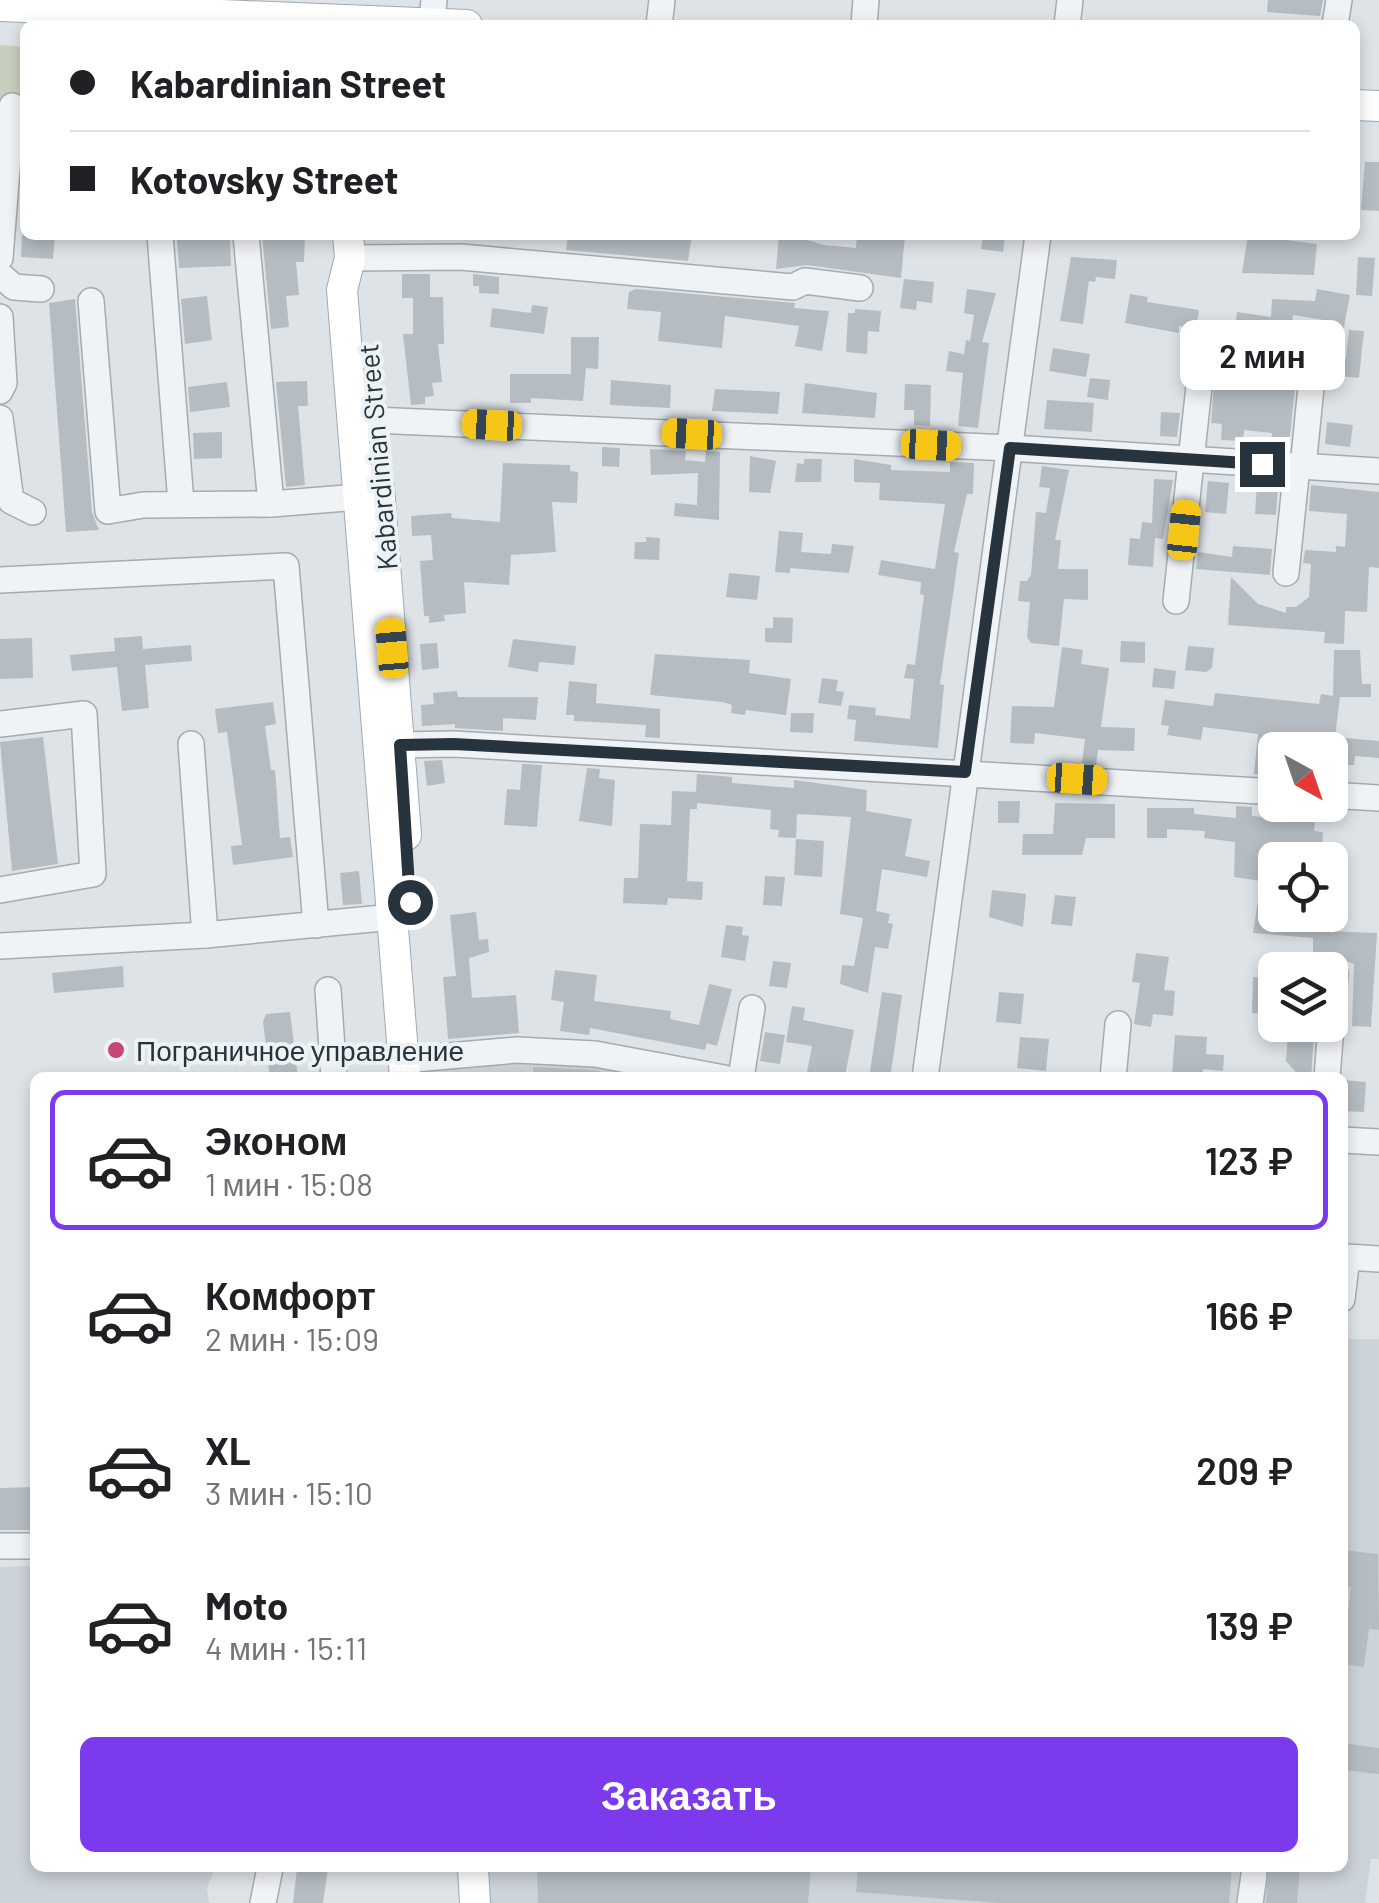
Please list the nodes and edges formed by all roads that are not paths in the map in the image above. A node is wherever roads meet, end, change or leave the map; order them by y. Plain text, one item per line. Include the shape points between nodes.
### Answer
1 (0, 6) edge
2 (433, 11) edge
3 (330, 15) edge
4 (12, 106) dead end
5 (160, 240) edge
6 (246, 240) edge
7 (1037, 240) edge
8 (349, 246) edge
9 (2, 271) edge
10 (40, 288) dead end
11 (860, 288) dead end
12 (91, 301) dead end
13 (0, 315) edge
14 (1313, 367) dead end
15 (1200, 377) dead end
16 (0, 391) edge
17 (0, 418) edge
18 (373, 420) junction
19 (1010, 448) junction
20 (1192, 460) junction
21 (1300, 466) junction
22 (1379, 471) edge
23 (359, 497) junction
24 (181, 504) junction
25 (271, 504) junction
26 (33, 512) dead end
27 (1286, 573) dead end
28 (0, 580) edge
29 (1176, 601) dead end
30 (0, 724) edge
31 (190, 744) dead end
32 (400, 745) junction
33 (965, 772) junction
34 (1258, 791) edge
35 (1348, 796) edge
36 (1379, 798) edge
37 (0, 890) edge
38 (393, 916) junction
39 (316, 926) junction
40 (205, 935) junction
41 (0, 946) edge
42 (328, 990) dead end
43 (752, 1008) dead end
44 (1118, 1024) dead end
45 (1330, 1042) edge
46 (413, 1068) edge
47 (334, 1072) edge
48 (692, 1072) edge
49 (742, 1072) edge
50 (927, 1072) edge
51 (1114, 1072) edge
52 (1327, 1072) edge
53 (1348, 1140) edge
54 (1379, 1142) edge
55 (1348, 1257) edge
56 (1379, 1259) edge
57 (0, 1546) edge
58 (30, 1546) edge
59 (269, 1872) edge
60 (454, 1872) edge
61 (473, 1872) edge
62 (1254, 1876) dead end
63 (262, 1903) edge
64 (456, 1903) edge
65 (475, 1903) edge
66 (1250, 1903) edge

1 - 3 main road
2 - 3 main road
4 - 9 street
5 - 24 street
6 - 25 street
7 - 19 street
8 - 11 street
8 - 18 main road, Kabardinian Street via 363,287
8 - 23 main road, Kabardinian Street via 342,290
9 - 10 street via 14,286
9 - 13 street
12 - 24 street via 108,511
13 - 16 street
14 - 21 street
15 - 20 street
17 - 26 street via 11,500
18 - 19 street
18 - 32 main road, Kabardinian Street
19 - 20 street
19 - 33 street
20 - 21 street
20 - 29 street
21 - 22 street
21 - 27 street
23 - 25 street
23 - 38 main road, Kabardinian Street
24 - 25 street
28 - 39 street via 286,566
30 - 37 street via 84,714 93,874
31 - 40 street
32 - 33 street
32 - 46 main road, Kabardinian Street
33 - 34 street
33 - 50 street
35 - 36 street
38 - 39 street
38 - 46 main road, Kabardinian Street
39 - 40 street
40 - 41 street
42 - 47 street
43 - 49 street
44 - 51 street
45 - 52 street
46 - 48 street via 517,1050 595,1054
53 - 54 street
55 - 56 street
57 - 58 street
59 - 63 street
60 - 64 main road
61 - 65 main road
62 - 66 street

